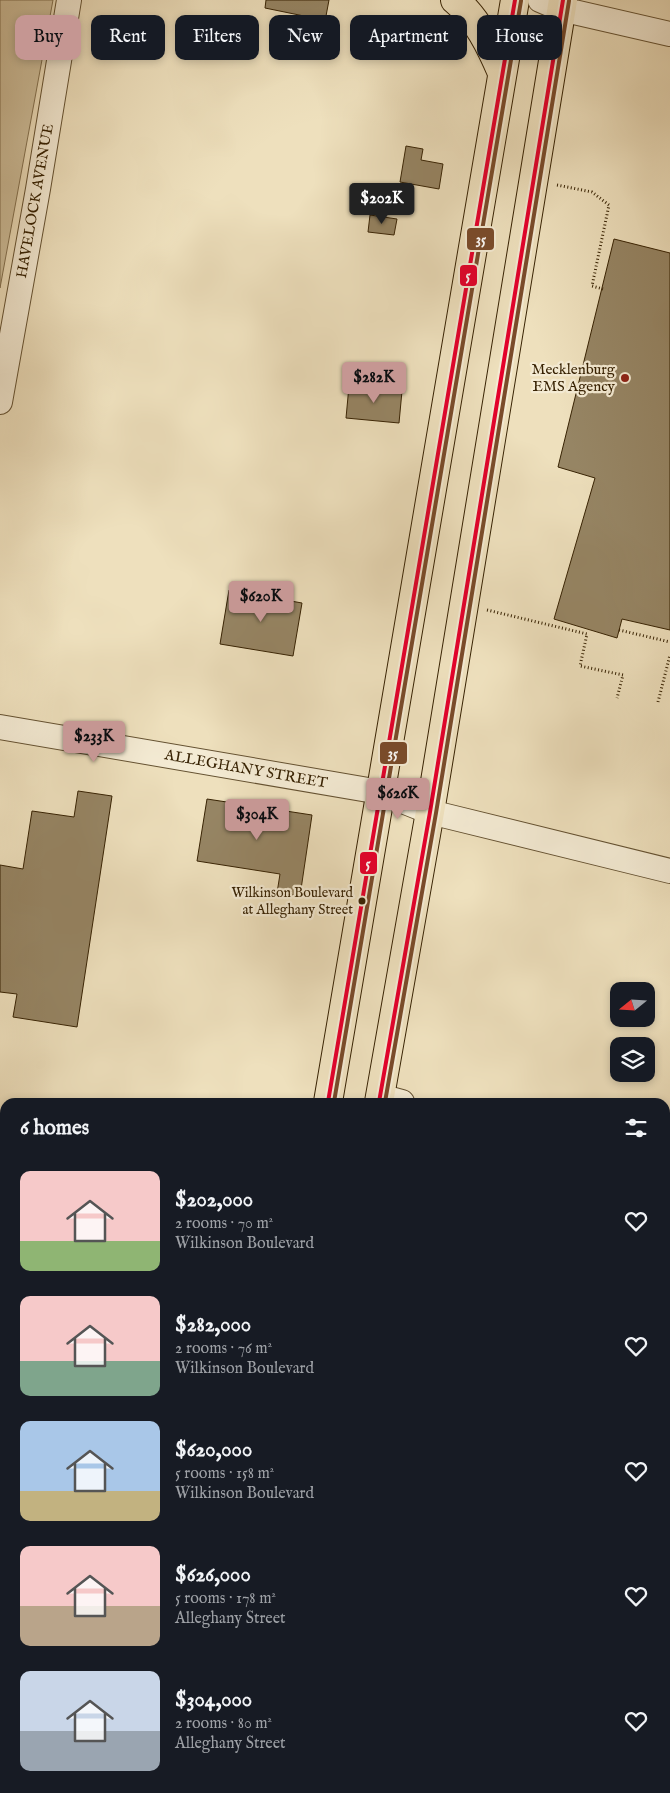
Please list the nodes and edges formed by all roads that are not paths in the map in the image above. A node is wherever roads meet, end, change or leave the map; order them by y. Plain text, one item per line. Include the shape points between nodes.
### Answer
1 (69, 0) edge
2 (456, 0) edge
3 (515, 0) edge
4 (555, 3) edge
5 (670, 34) edge
6 (502, 73) junction
7 (0, 402) edge
8 (0, 727) edge
9 (380, 792) junction
10 (430, 812) junction
11 (670, 871) edge
12 (329, 1098) edge
13 (387, 1098) edge

1 - 7 street, HAVELOCK AVENUE
2 - 6 main road via 492,48
3 - 6 main road
4 - 5 street
4 - 10 main road
6 - 9 main road
8 - 9 street, ALLEGHANY STREET
9 - 10 street, ALLEGHANY STREET
9 - 12 main road
10 - 11 street, ALLEGHANY STREET
10 - 13 main road

